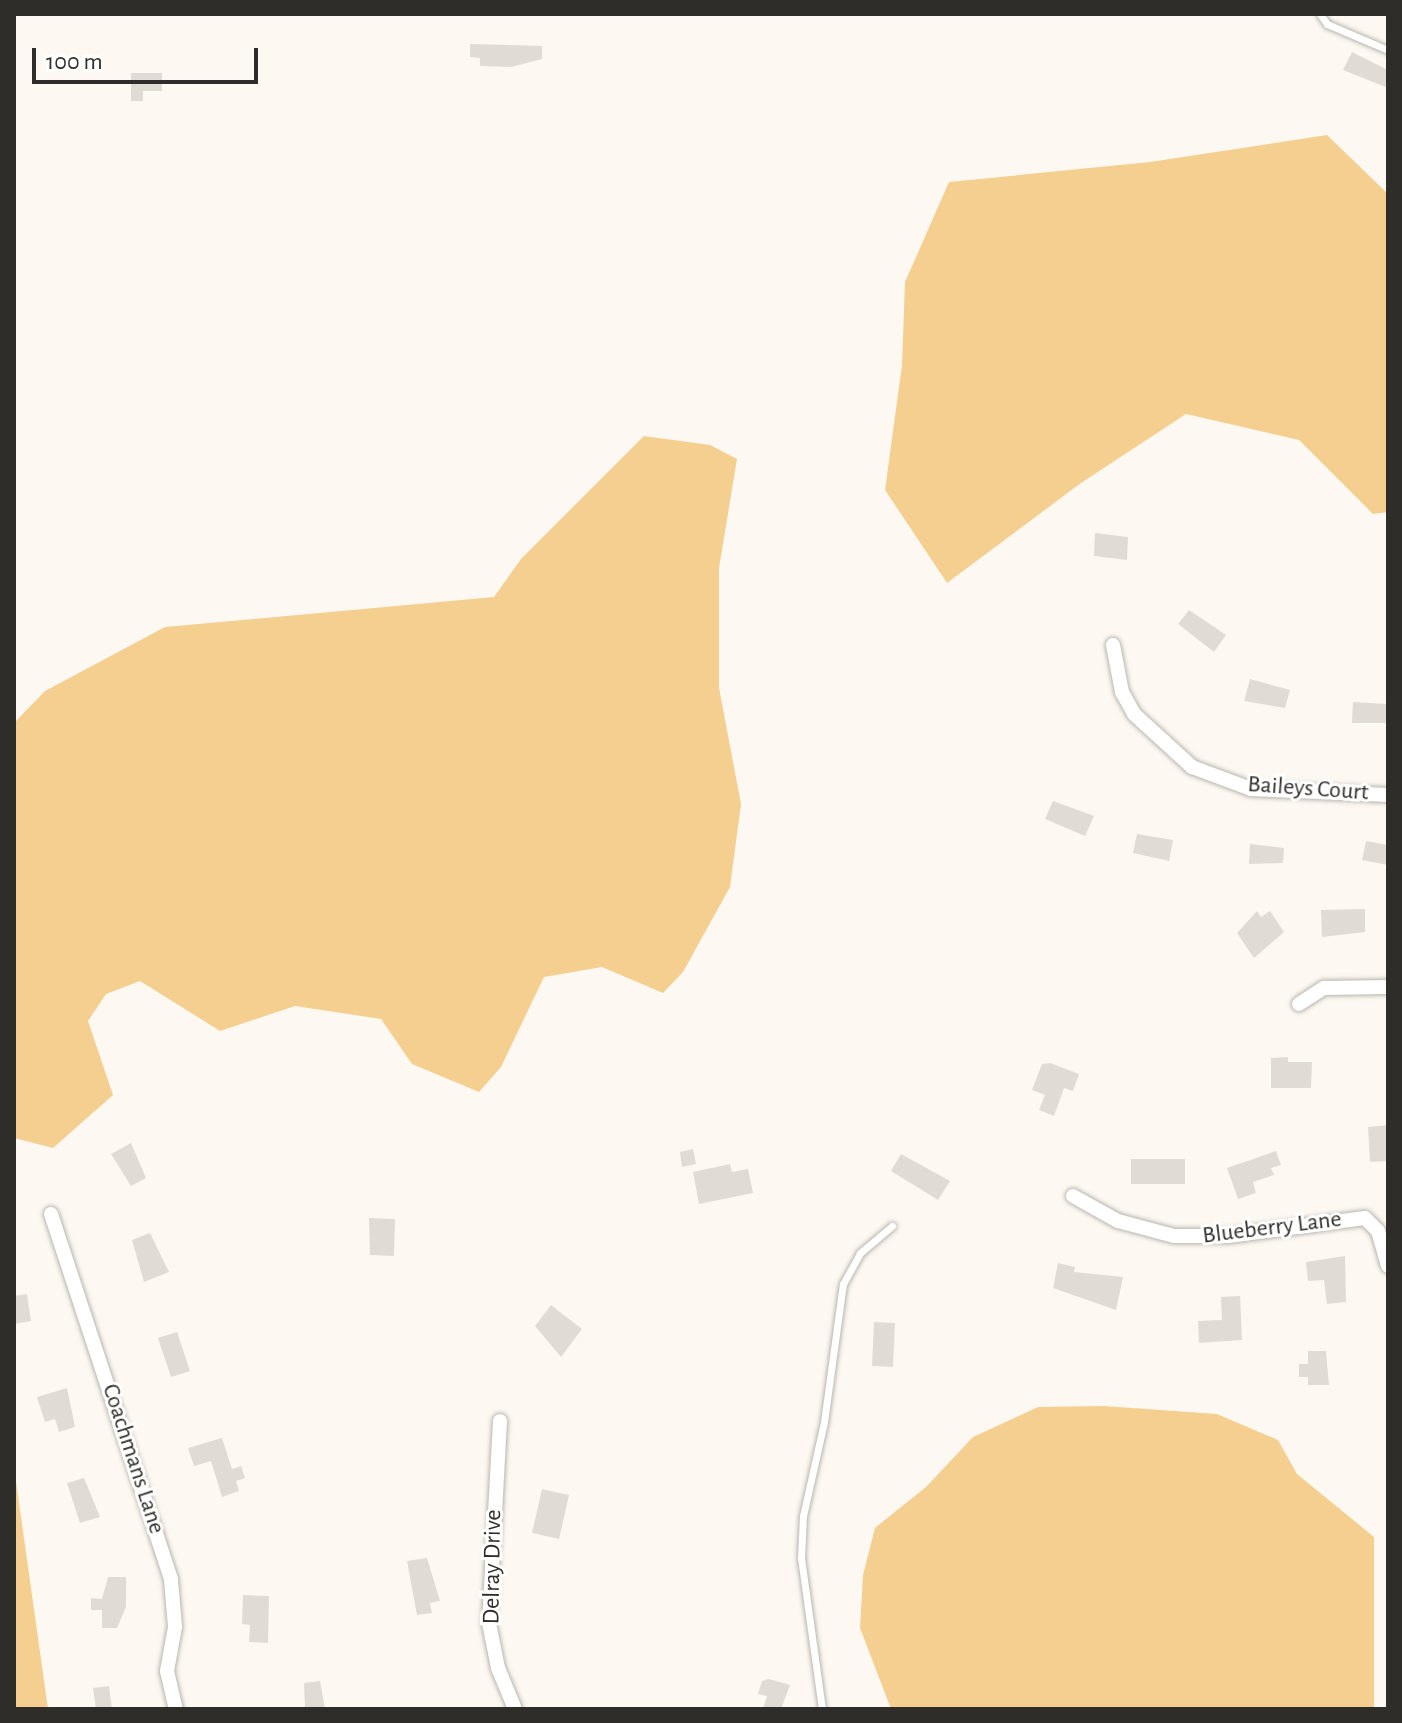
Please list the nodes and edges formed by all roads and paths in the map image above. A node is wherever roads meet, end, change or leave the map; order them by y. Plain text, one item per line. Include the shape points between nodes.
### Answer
1 (1320, 14) edge
2 (1388, 50) edge
3 (1113, 645) dead end
4 (1388, 795) edge
5 (1388, 987) edge
6 (1299, 1004) dead end
7 (1073, 1196) dead end
8 (51, 1214) dead end
9 (892, 1226) dead end
10 (1388, 1266) edge
11 (500, 1421) dead end
12 (176, 1709) edge
13 (515, 1709) edge
14 (822, 1709) edge

1 - 2 lane via 1327,24
3 - 4 street, Baileys Court via 1122,692 1134,714 1192,767 1251,789
5 - 6 street via 1324,988
7 - 10 street, Blueberry Lane via 1118,1221 1174,1236 1228,1236 1365,1218 1378,1231
8 - 12 street, Coachmans Lane via 171,1580 175,1627 167,1671
9 - 14 lane via 860,1253 843,1284 824,1422 803,1516 801,1558
11 - 13 street, Delray Drive via 489,1623 498,1668

